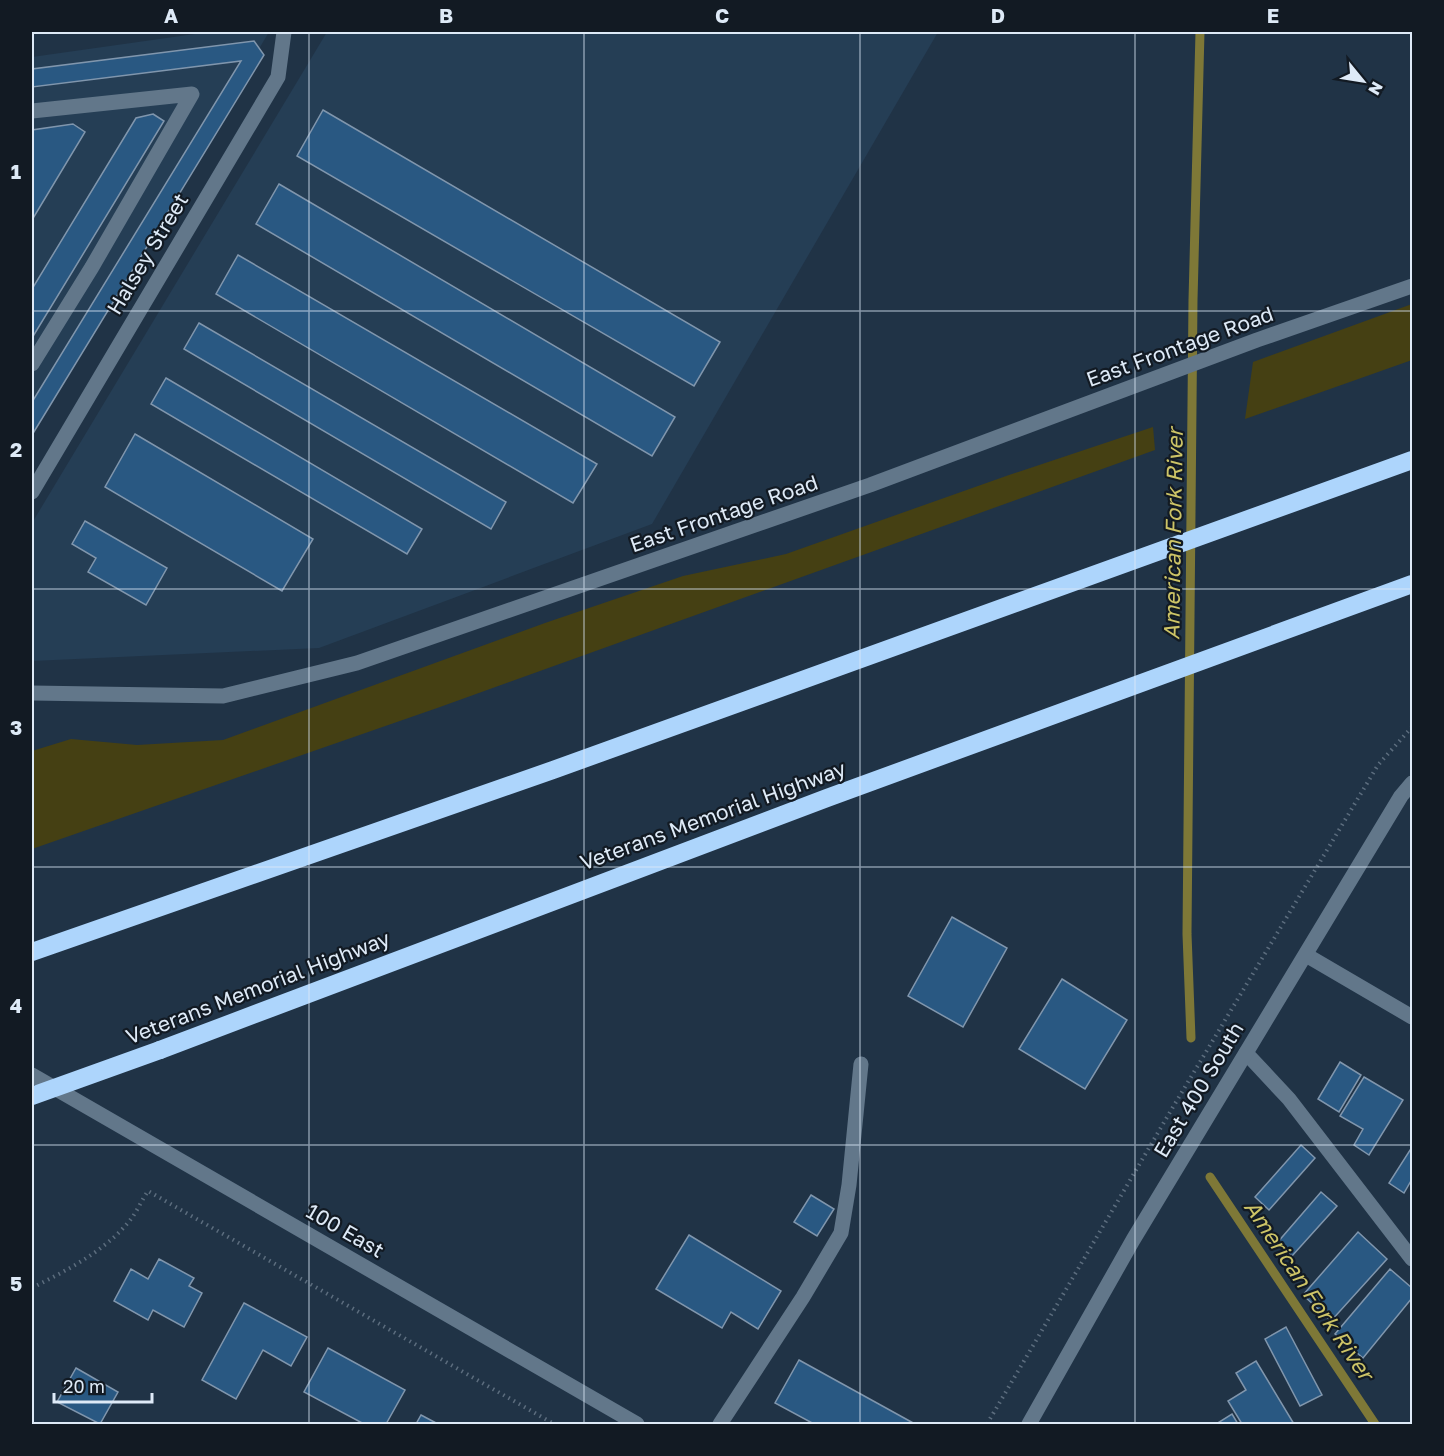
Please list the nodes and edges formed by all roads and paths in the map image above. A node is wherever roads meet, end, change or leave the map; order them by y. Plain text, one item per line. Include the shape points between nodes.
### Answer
1 (284, 32) edge
2 (32, 111) edge
3 (1413, 286) edge
4 (32, 364) edge
5 (1413, 460) edge
6 (32, 492) edge
7 (1413, 584) edge
8 (32, 693) edge
9 (1413, 727) edge
10 (1413, 783) edge
11 (32, 951) edge
12 (1306, 955) junction
13 (1413, 1017) edge
14 (1246, 1053) junction
15 (861, 1064) dead end
16 (32, 1075) edge
17 (32, 1096) edge
18 (1413, 1259) edge
19 (32, 1288) edge
20 (554, 1425) edge
21 (637, 1425) edge
22 (720, 1425) edge
23 (987, 1425) edge
24 (1029, 1425) edge

1 - 6 street, Halsey Street via 278,77
2 - 4 street via 192,94
3 - 8 street, East Frontage Road via 870,485 357,663 223,696
5 - 11 highway via 553,770
7 - 17 highway, Veterans Memorial Highway, bridge
9 - 23 path via 1378,765
10 - 12 street, East 400 South via 1401,796
12 - 13 street
12 - 14 street, East 400 South
14 - 18 street via 1289,1099
14 - 24 street, East 400 South via 1132,1240
15 - 22 street via 841,1233
16 - 21 street, 100 East
19 - 20 path via 107,1244 131,1219 148,1191

